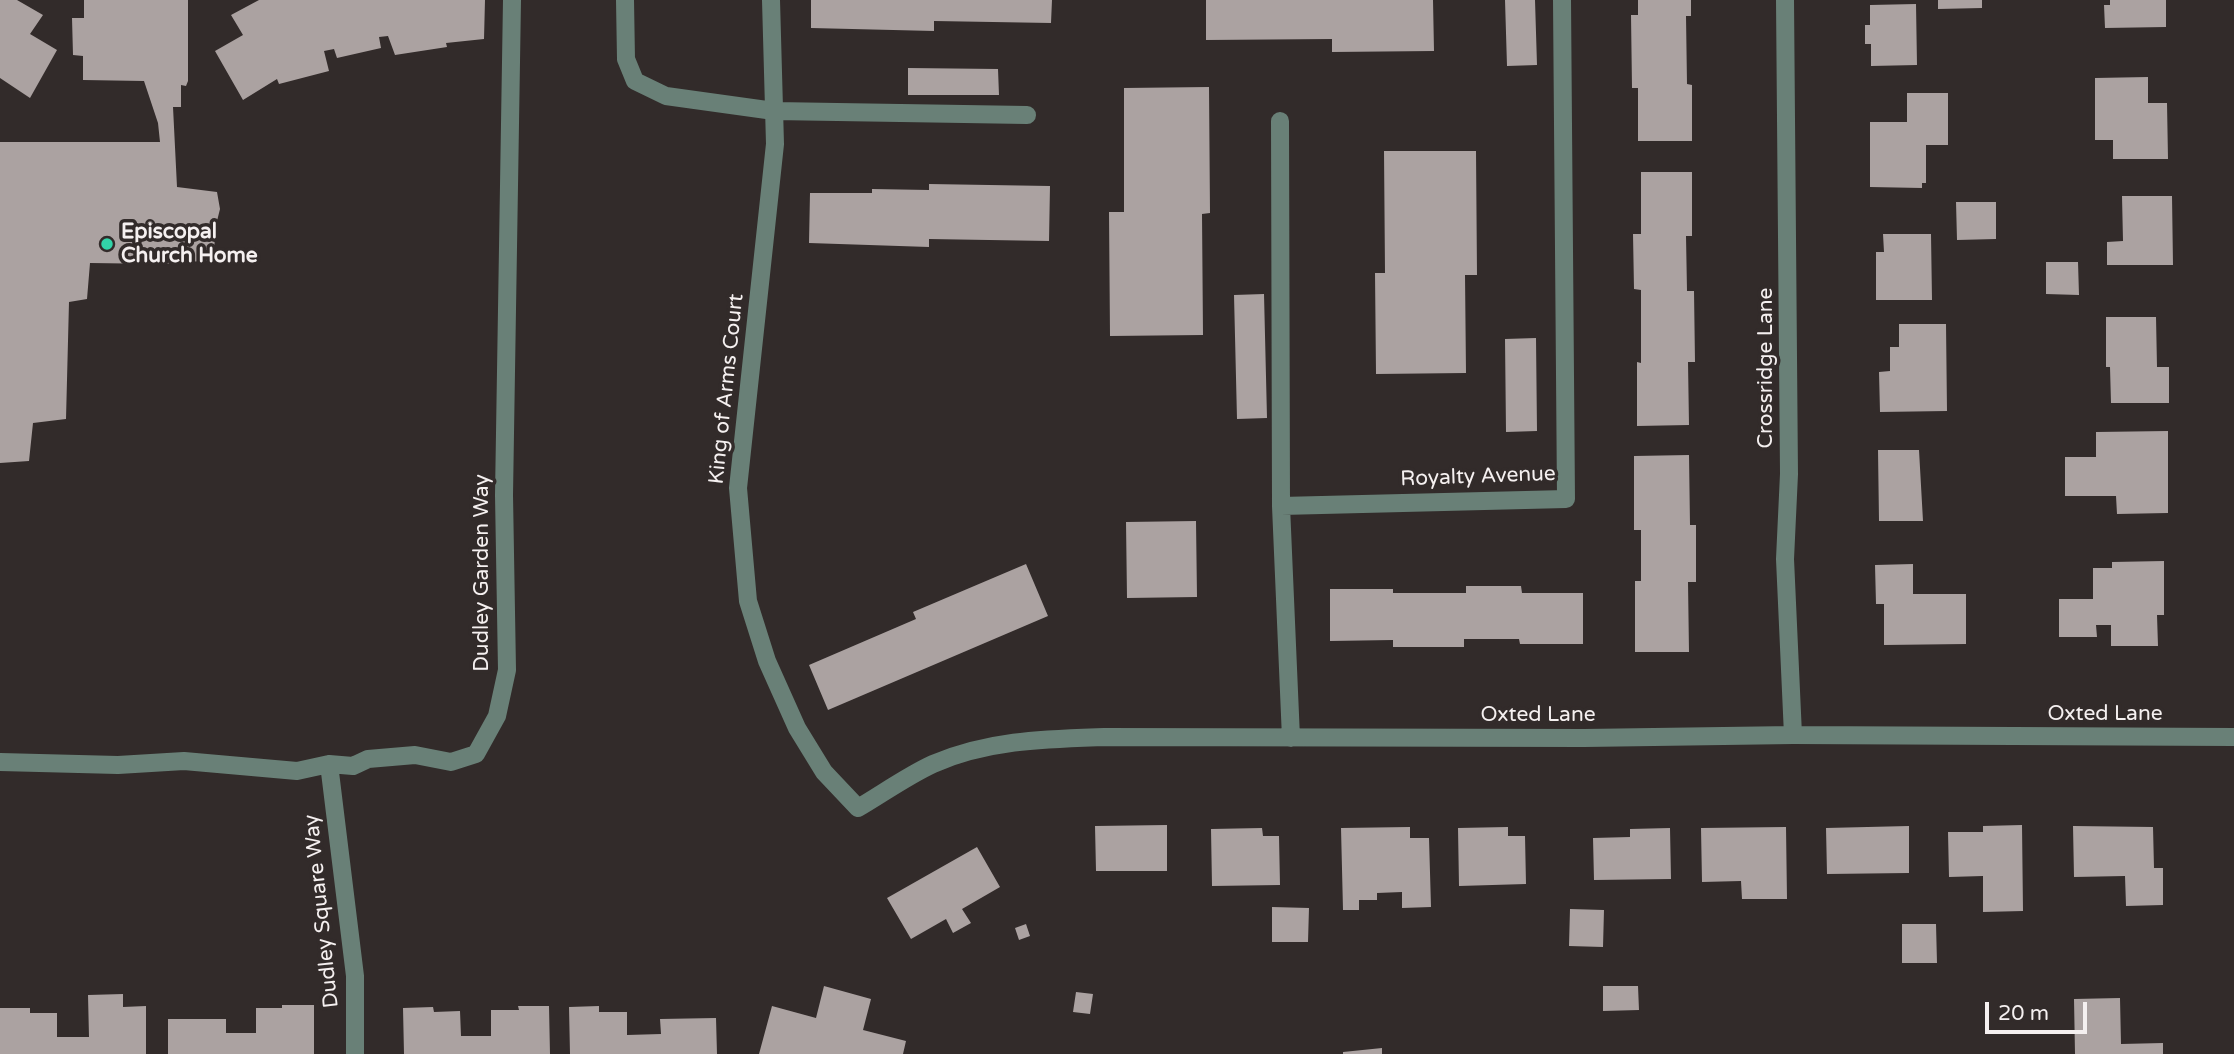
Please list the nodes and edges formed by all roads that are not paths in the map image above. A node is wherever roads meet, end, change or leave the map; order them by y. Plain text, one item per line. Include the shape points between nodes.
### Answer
1 (512, 0) edge
2 (625, 0) edge
3 (771, 0) edge
4 (1563, 0) edge
5 (1785, 0) edge
6 (774, 111) junction
7 (1027, 115) dead end
8 (1280, 121) dead end
9 (1280, 506) junction
10 (1793, 735) junction
11 (2234, 737) edge
12 (1291, 738) junction
13 (0, 762) edge
14 (329, 764) junction
15 (858, 808) joint
16 (355, 1054) edge

1 - 14 street, Dudley Garden Way via 504,495 507,670 496,716 475,754 450,762 415,755 368,759 353,766
2 - 6 street via 626,59 635,81 666,96
3 - 6 street, King of Arms Court
4 - 9 street, Royalty Avenue via 1566,499
5 - 10 street, Crossridge Lane via 1789,474 1785,559
6 - 7 street
6 - 15 street, King of Arms Court via 775,144 738,488 748,601 767,661 797,728 824,772
8 - 9 street
9 - 12 street
10 - 11 street, Oxted Lane
10 - 12 street, Oxted Lane
12 - 15 street, Oxted Lane via 1031,739 984,747 933,764
13 - 14 street, Dudley Garden Way via 118,765 184,761 297,771
14 - 16 street, Dudley Square Way via 355,976

